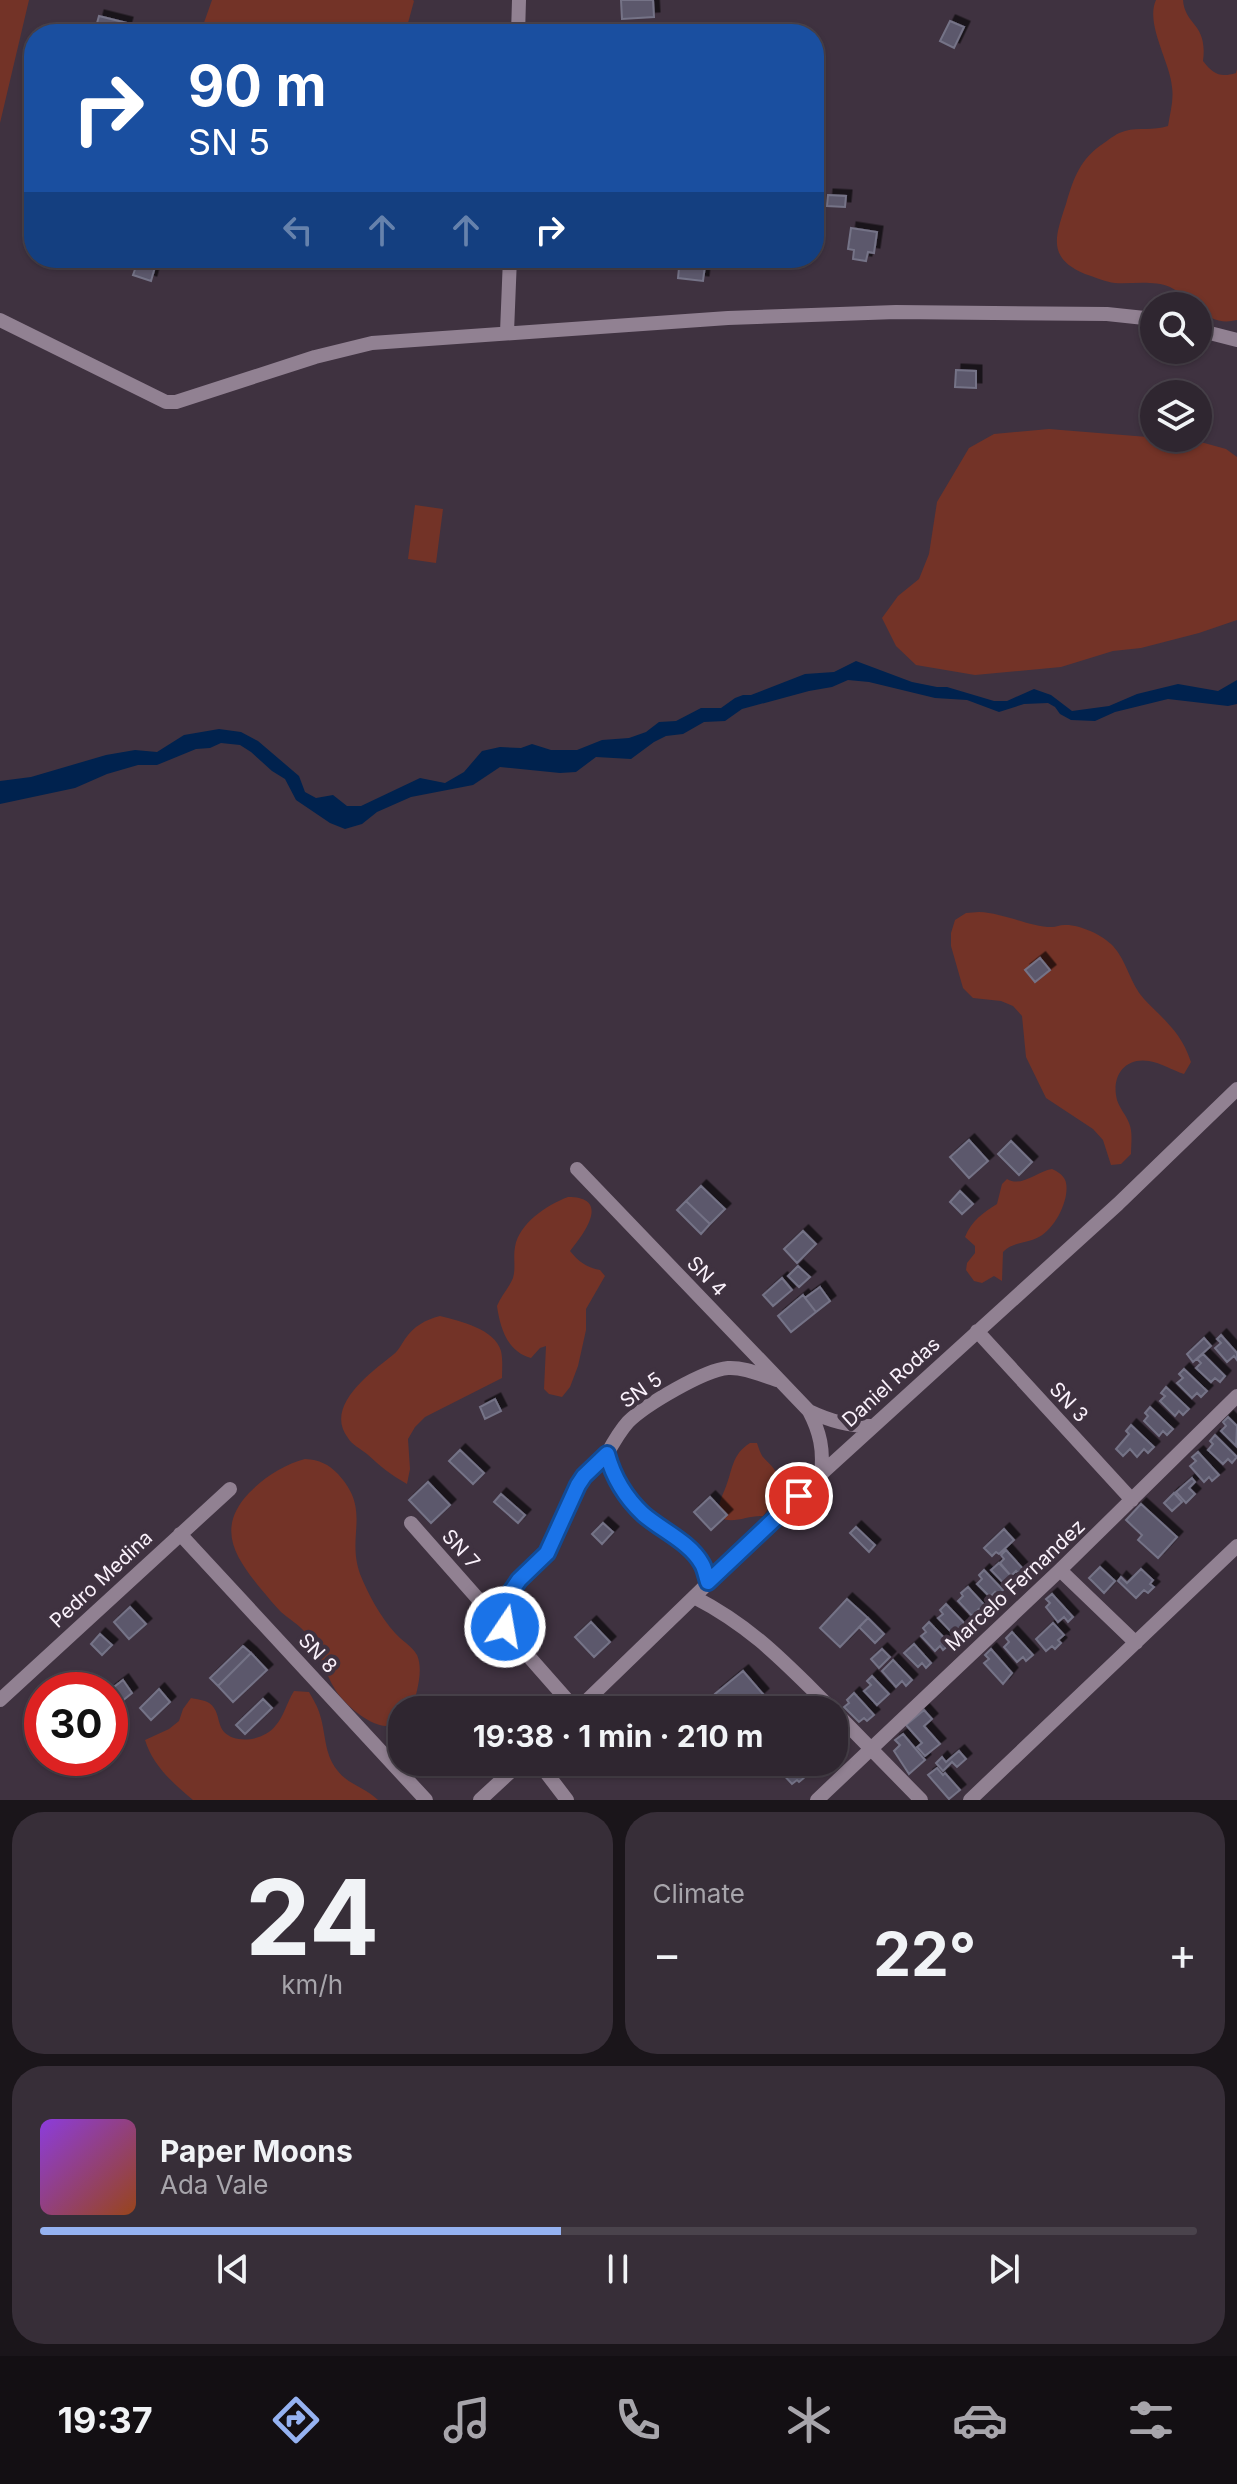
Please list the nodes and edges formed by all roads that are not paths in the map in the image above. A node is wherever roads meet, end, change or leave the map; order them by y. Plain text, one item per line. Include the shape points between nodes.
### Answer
1 (519, 0) edge
2 (518, 24) edge
3 (510, 268) edge
4 (1140, 318) edge
5 (0, 320) edge
6 (507, 332) junction
7 (1212, 334) edge
8 (1237, 340) edge
9 (1237, 1089) edge
10 (577, 1169) dead end
11 (977, 1331) junction
12 (779, 1380) junction
13 (1237, 1396) edge
14 (809, 1411) junction
15 (873, 1426) junction
16 (607, 1454) junction
17 (821, 1474) junction
18 (230, 1489) dead end
19 (1132, 1500) junction
20 (411, 1523) dead end
21 (180, 1534) junction
22 (1237, 1546) edge
23 (1060, 1570) junction
24 (708, 1582) junction
25 (694, 1597) junction
26 (505, 1627) junction
27 (1136, 1643) junction
28 (564, 1696) edge
29 (591, 1696) edge
30 (819, 1696) edge
31 (0, 1700) edge
32 (848, 1724) edge
33 (871, 1748) junction
34 (506, 1776) edge
35 (549, 1776) edge
36 (426, 1800) edge
37 (480, 1800) edge
38 (567, 1800) edge
39 (817, 1800) edge
40 (921, 1800) edge
41 (970, 1800) edge

1 - 2 street
3 - 6 street
4 - 6 street via 896,312
5 - 6 street via 166,402 372,343
7 - 8 street
9 - 11 street, Daniel Rodas
10 - 12 street, SN 4
11 - 15 street, Daniel Rodas
11 - 19 street, SN 3
12 - 14 street, SN 4
12 - 16 street, SN 5 via 738,1368 708,1374 646,1407 617,1435
13 - 19 street, Marcelo Fernandez
14 - 15 street, SN 4 via 855,1426
14 - 17 street, SN 4 via 822,1443
15 - 17 street, Daniel Rodas
16 - 24 street via 630,1499 702,1563
16 - 26 street, SN 5 via 578,1485 547,1553 506,1599
17 - 24 street, Daniel Rodas
18 - 21 street, Pedro Medina
19 - 23 street, Marcelo Fernandez
20 - 26 street, SN 7
21 - 31 street, Pedro Medina
21 - 36 street, SN 8
22 - 27 street
23 - 27 street
23 - 33 street, Marcelo Fernandez
24 - 25 street, Daniel Rodas
25 - 29 street, Daniel Rodas
25 - 30 street via 753,1633
26 - 28 street, SN 7
27 - 41 street
32 - 33 street
33 - 39 street, Marcelo Fernandez
33 - 40 street
34 - 37 street
35 - 38 street

